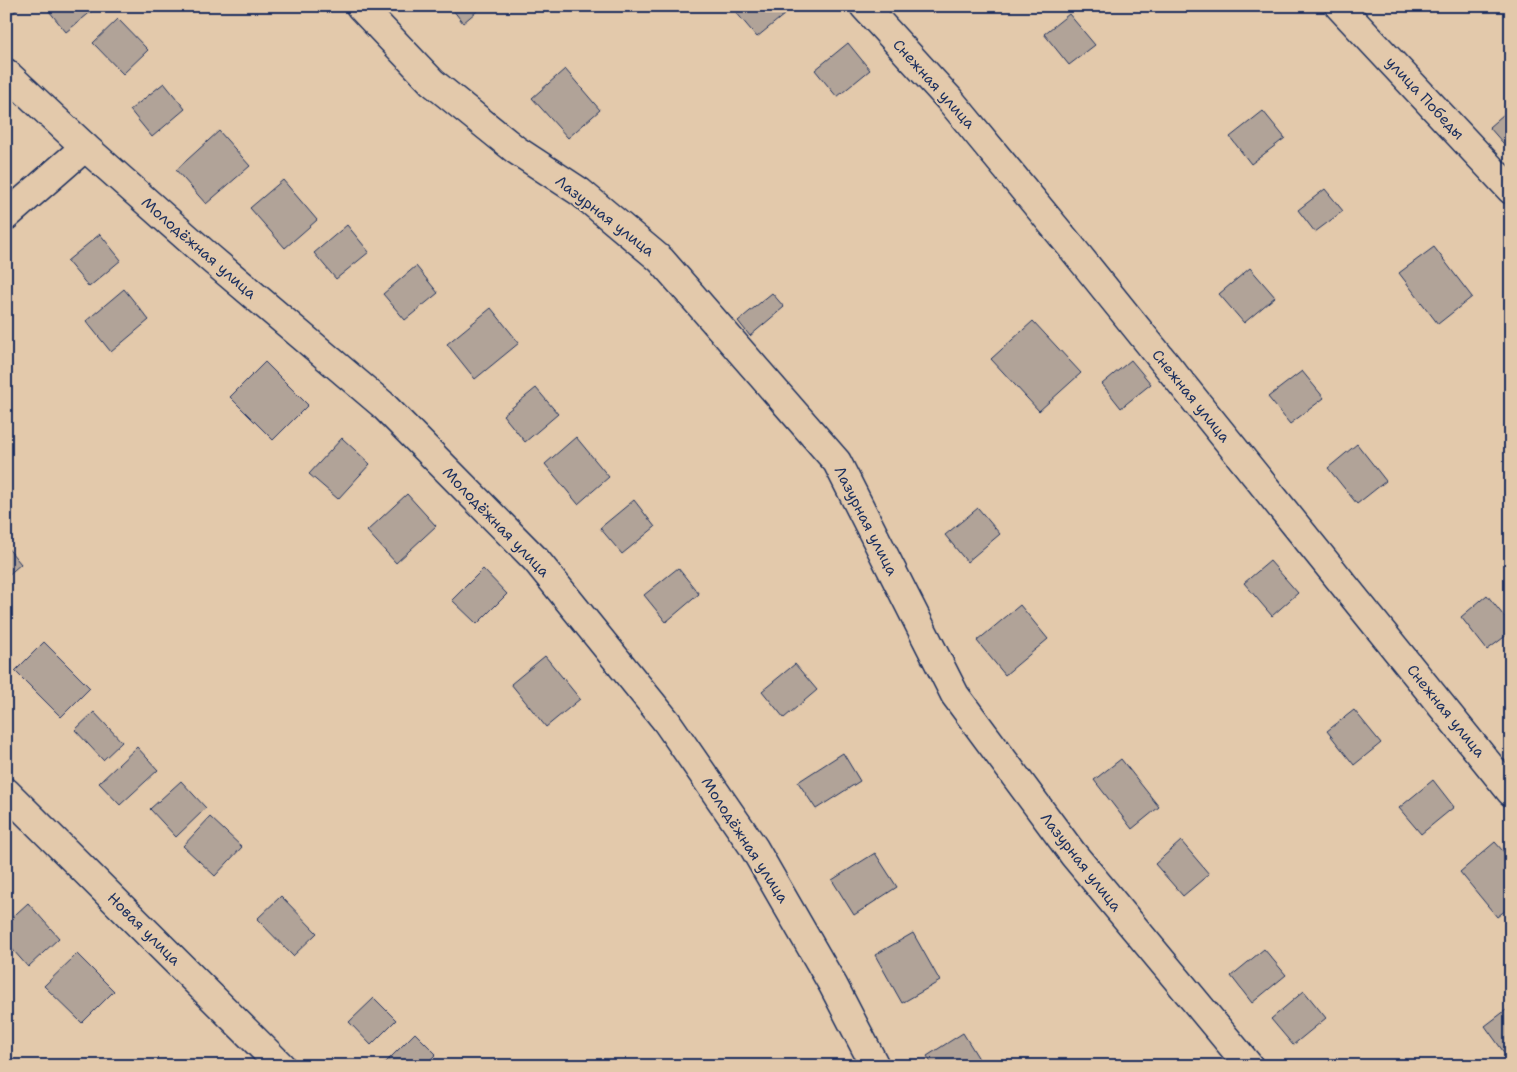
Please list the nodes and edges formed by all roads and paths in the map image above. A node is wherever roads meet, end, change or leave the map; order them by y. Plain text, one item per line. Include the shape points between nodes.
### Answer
1 (360, 6) edge
2 (864, 6) edge
3 (1347, 9) edge
4 (6, 73) edge
5 (85, 147) junction
6 (1511, 190) edge
7 (6, 216) edge
8 (6, 792) edge
9 (1511, 792) edge
10 (281, 1066) edge
11 (875, 1066) edge
12 (1249, 1066) edge

1 - 12 street, Лазурная улица via 432,82 516,150 580,192 661,260 837,462 954,695 1072,854
2 - 9 street, Снежная улица via 950,100
3 - 6 street, улица Победы
4 - 5 street, Молодёжная улица
5 - 7 street
5 - 11 street, Молодёжная улица via 382,404 536,560 667,722 754,848 833,985
8 - 10 street, Новая улица

